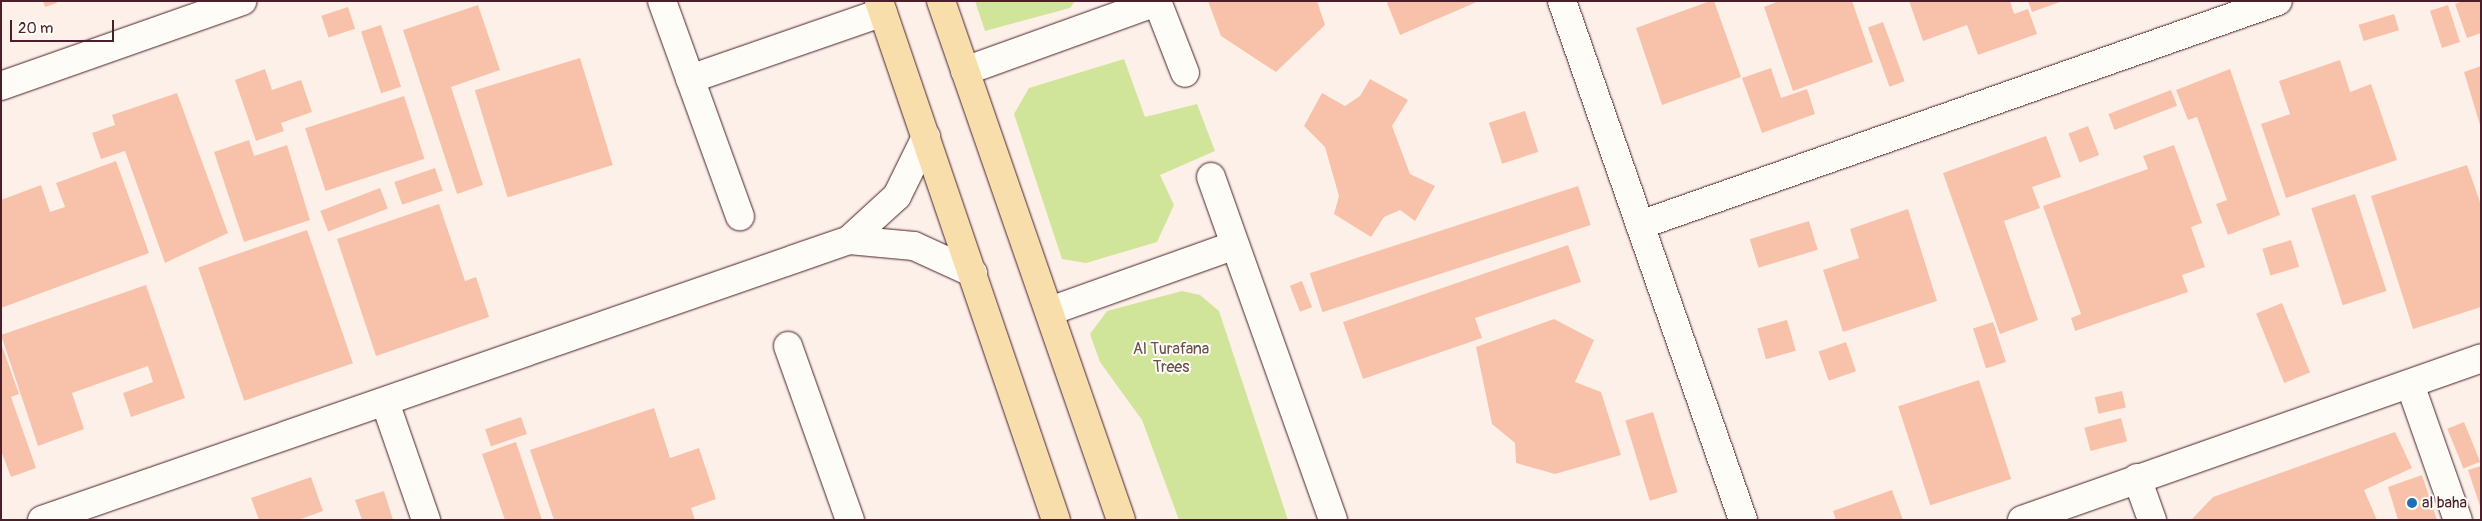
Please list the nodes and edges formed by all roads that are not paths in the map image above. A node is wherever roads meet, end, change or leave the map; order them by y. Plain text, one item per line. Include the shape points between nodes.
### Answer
1 (243, 1) edge
2 (662, 1) edge
3 (941, 1) edge
4 (1562, 1) edge
5 (2278, 1) edge
6 (1157, 2) edge
7 (881, 7) edge
8 (965, 71) junction
9 (1185, 73) dead end
10 (690, 79) junction
11 (1, 86) edge
12 (926, 137) junction
13 (1211, 177) dead end
14 (740, 216) dead end
15 (1640, 225) junction
16 (849, 240) junction
17 (1235, 246) junction
18 (973, 273) junction
19 (1050, 310) junction
20 (788, 346) dead end
21 (2481, 358) edge
22 (2410, 384) junction
23 (385, 402) junction
24 (2137, 478) junction
25 (1740, 519) edge
26 (42, 520) edge
27 (426, 520) edge
28 (850, 520) edge
29 (1056, 520) edge
30 (1121, 520) edge
31 (1333, 520) edge
32 (2022, 520) edge
33 (2152, 520) edge
34 (2458, 520) edge

1 - 11 street
2 - 10 street
3 - 8 main road
4 - 15 street
5 - 15 street
6 - 8 street
6 - 9 street
7 - 10 street
7 - 12 main road
8 - 19 main road
10 - 14 street
12 - 16 street via 897,196
12 - 18 main road
13 - 17 street
15 - 25 street
16 - 18 street via 914,246
16 - 23 street
17 - 19 street
17 - 31 street
18 - 29 main road
19 - 30 main road
20 - 28 street
21 - 22 street
22 - 24 street
22 - 34 street
23 - 26 street
23 - 27 street
24 - 32 street
24 - 33 street

